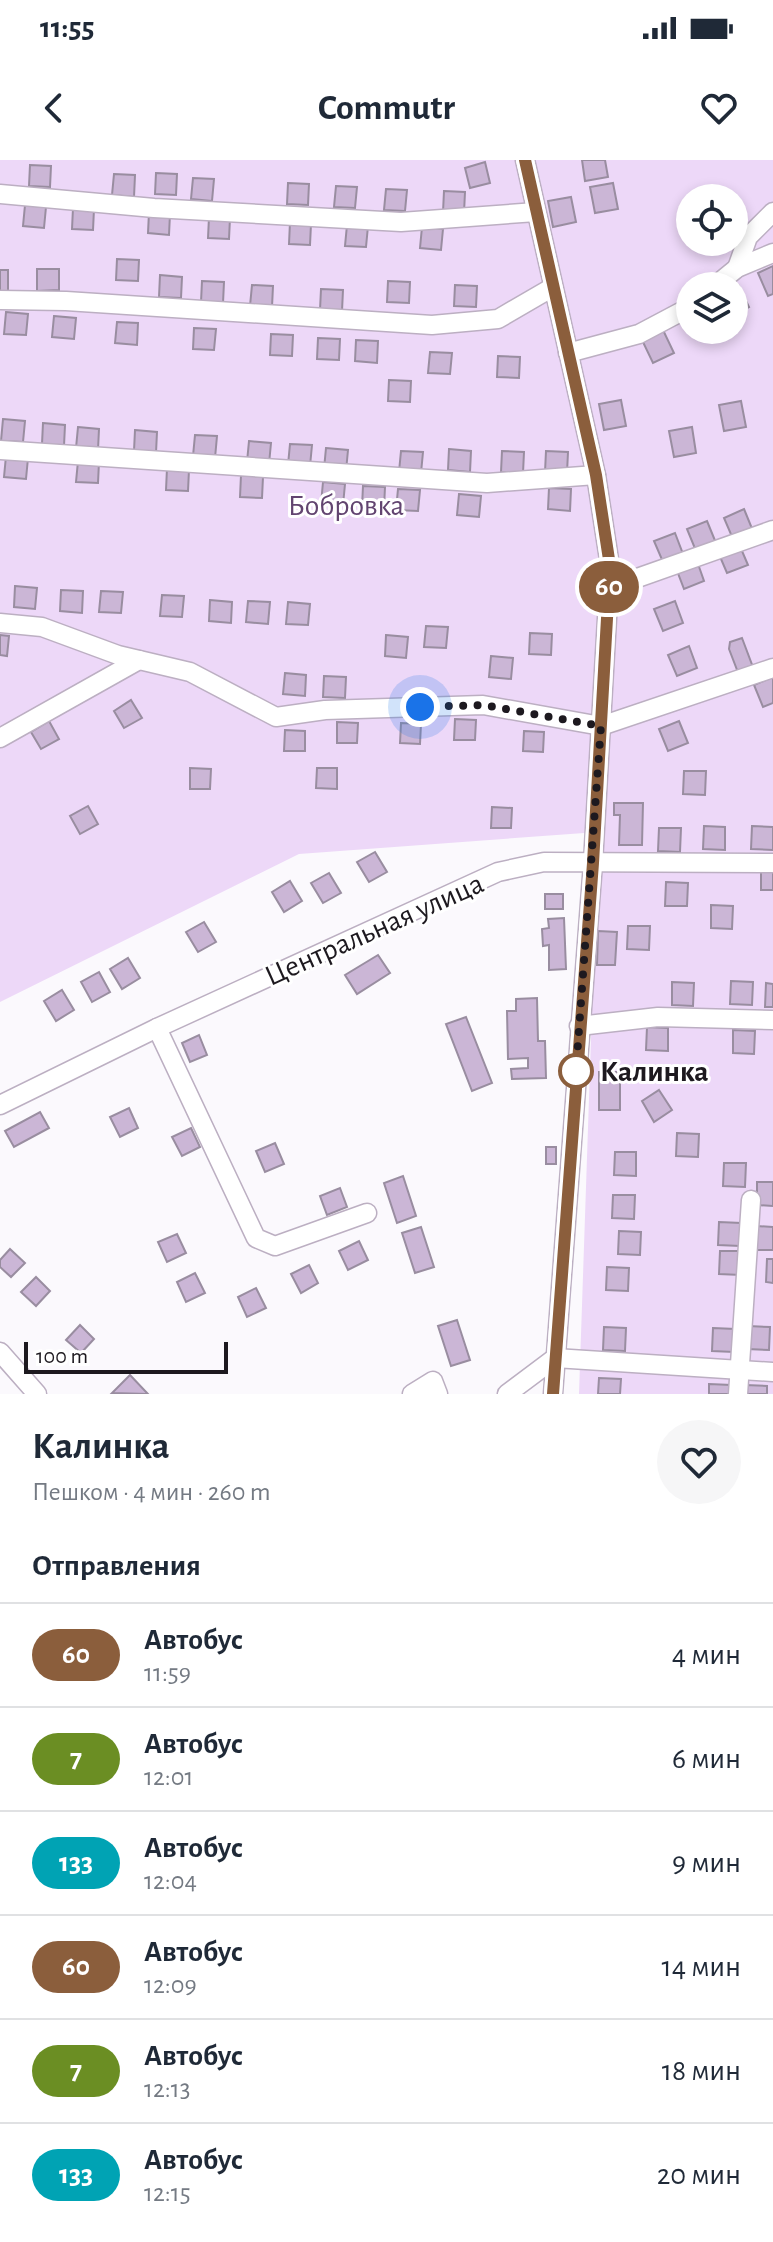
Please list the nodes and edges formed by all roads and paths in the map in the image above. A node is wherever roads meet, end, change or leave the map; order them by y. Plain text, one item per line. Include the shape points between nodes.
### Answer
1 (525, 160) edge
2 (0, 194) edge
3 (536, 212) junction
4 (773, 212) edge
5 (773, 253) edge
6 (737, 268) junction
7 (732, 272) edge
8 (553, 287) junction
9 (0, 300) edge
10 (676, 314) edge
11 (568, 353) junction
12 (0, 450) edge
13 (596, 475) junction
14 (773, 530) edge
15 (609, 588) junction
16 (0, 623) edge
17 (139, 660) junction
18 (773, 668) edge
19 (601, 726) junction
20 (0, 738) edge
21 (593, 863) junction
22 (773, 863) edge
23 (773, 1020) edge
24 (579, 1026) junction
25 (157, 1028) junction
26 (0, 1105) edge
27 (751, 1200) dead end
28 (367, 1213) dead end
29 (0, 1352) edge
30 (555, 1358) junction
31 (740, 1370) junction
32 (773, 1372) edge
33 (37, 1394) edge
34 (412, 1394) edge
35 (438, 1394) edge
36 (507, 1394) edge
37 (553, 1394) edge
38 (738, 1394) edge

1 - 3 street
2 - 3 street via 401,222
3 - 8 street
4 - 6 street via 748,237
5 - 6 street
6 - 7 street
8 - 9 street via 498,319 432,325
8 - 11 street
10 - 11 street via 639,334
11 - 13 street
12 - 13 street via 487,483
13 - 15 street
14 - 15 street
15 - 19 street
16 - 17 street via 42,627
17 - 19 street via 190,672 276,717 325,710 483,705
17 - 20 street
18 - 19 street
19 - 21 street
21 - 22 street, Центральная улица
21 - 24 street
21 - 25 street, Центральная улица via 544,862 498,872
23 - 24 street via 658,1017
24 - 30 street
25 - 26 street, Центральная улица
25 - 28 street via 256,1238 275,1246
27 - 31 street
29 - 33 street
30 - 31 street
30 - 36 street
30 - 37 street
31 - 32 street
31 - 38 street
34 - 35 street via 433,1381

